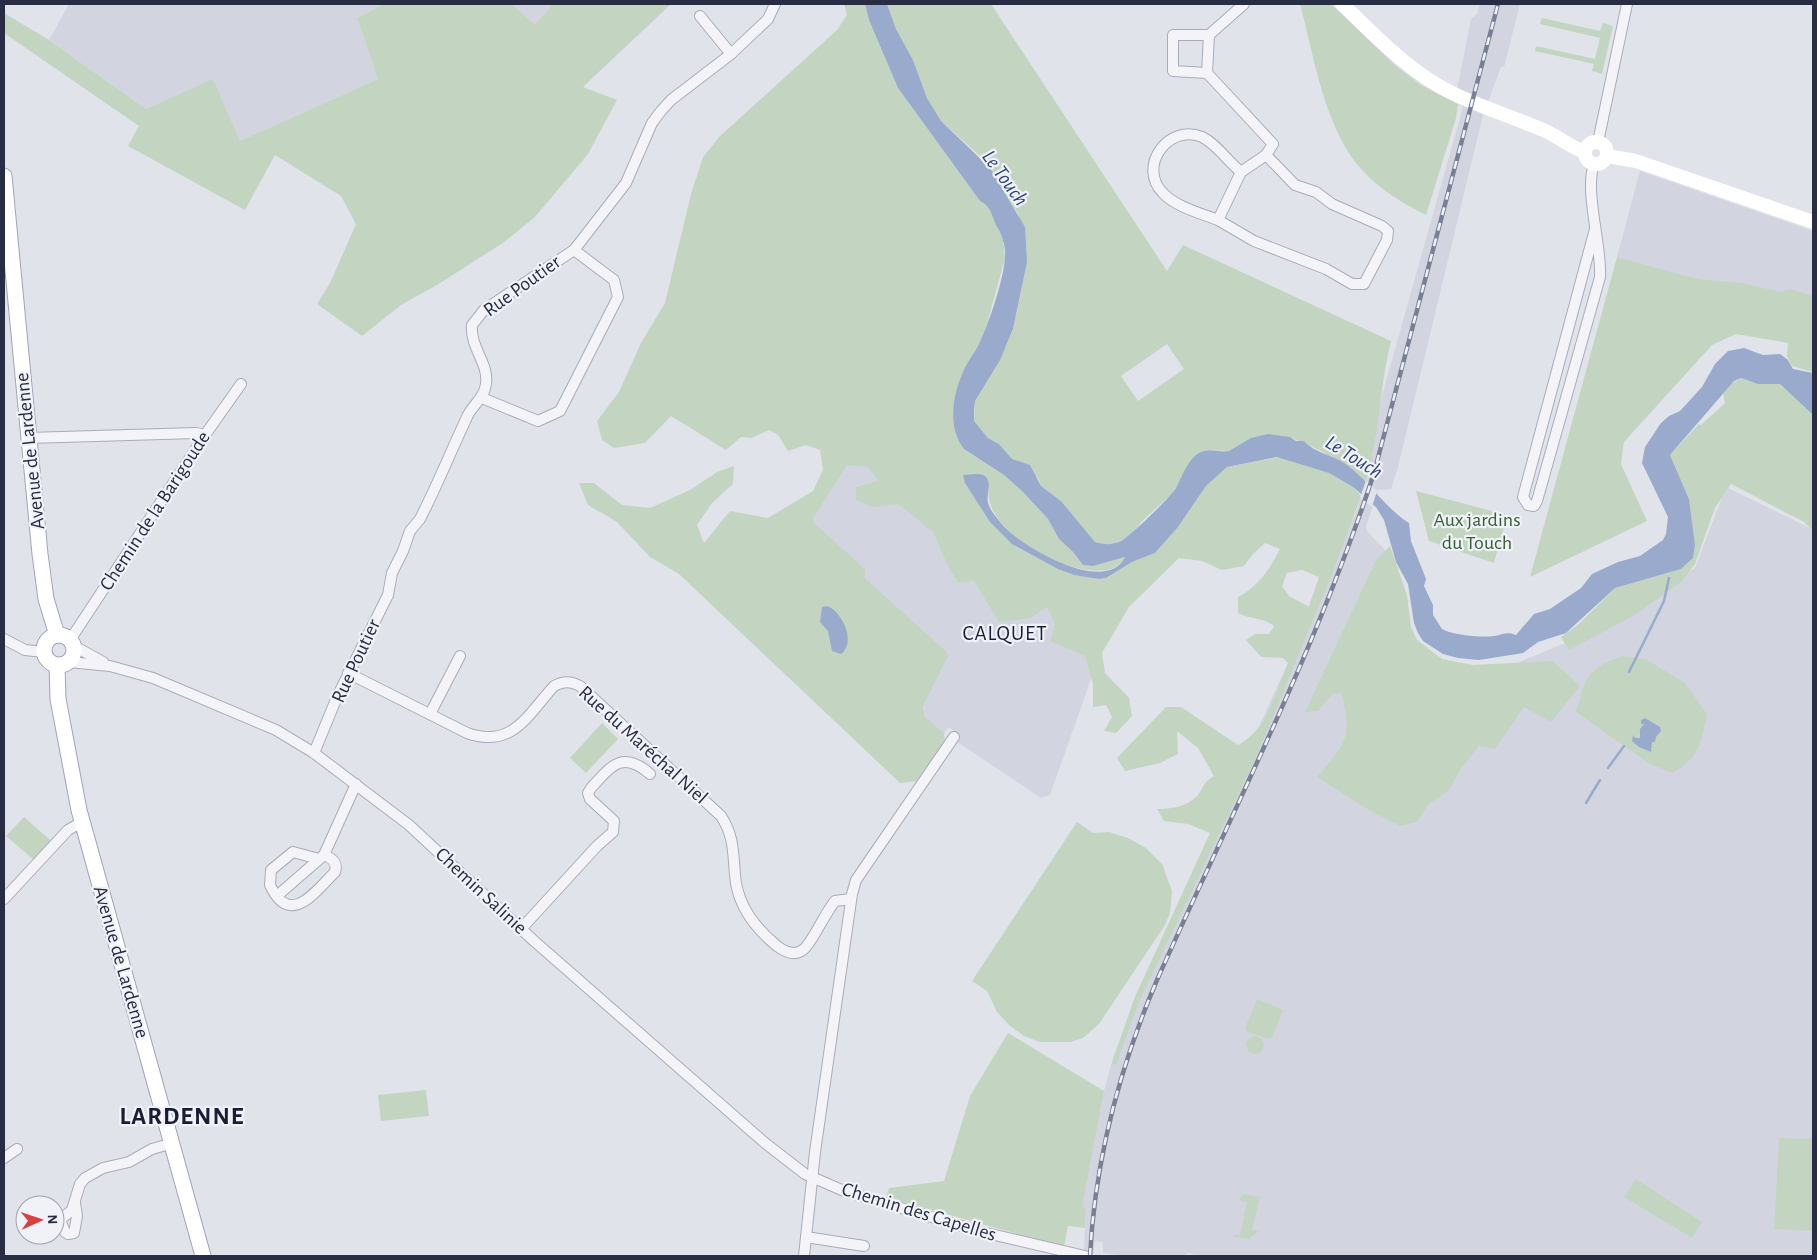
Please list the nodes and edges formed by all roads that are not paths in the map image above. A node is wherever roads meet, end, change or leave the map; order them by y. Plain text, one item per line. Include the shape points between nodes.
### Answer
1 (775, 4) edge
2 (1244, 4) edge
3 (1342, 4) edge
4 (1627, 4) edge
5 (700, 16) dead end
6 (1209, 35) junction
7 (731, 54) junction
8 (1207, 73) junction
9 (1598, 142) junction
10 (1585, 152) junction
11 (1266, 154) junction
12 (1607, 156) junction
13 (1594, 164) junction
14 (1241, 172) junction
15 (4, 176) edge
16 (1218, 220) junction
17 (1813, 222) edge
18 (1595, 229) junction
19 (574, 250) junction
20 (1561, 355) junction
21 (1576, 360) junction
22 (241, 384) dead end
23 (482, 398) junction
24 (205, 435) junction
25 (28, 438) junction
26 (4, 639) edge
27 (67, 640) junction
28 (44, 652) junction
29 (460, 656) dead end
30 (63, 664) junction
31 (110, 666) junction
32 (348, 673) junction
33 (430, 714) junction
34 (954, 737) dead end
35 (314, 753) junction
36 (650, 774) dead end
37 (356, 784) junction
38 (82, 822) junction
39 (321, 857) junction
40 (278, 895) junction
41 (5, 896) edge
42 (851, 899) junction
43 (522, 929) junction
44 (173, 1143) junction
45 (17, 1149) dead end
46 (4, 1158) edge
47 (812, 1178) junction
48 (75, 1203) dead end
49 (806, 1237) junction
50 (864, 1246) dead end
51 (204, 1256) edge
52 (804, 1256) edge
53 (1078, 1256) edge

1 - 7 street, Rue Poutier via 768,19
2 - 6 street
3 - 10 street via 1397,56 1428,79 1452,93 1554,134
4 - 9 street
5 - 7 street
6 - 8 street
6 - 8 street via 1173,35 1172,71
7 - 19 street, Rue Poutier via 660,111 626,183
8 - 11 street via 1271,140 1272,148
9 - 10 street via 1589,144
9 - 12 street via 1605,147
10 - 13 street via 1587,160
11 - 14 street
11 - 16 street via 1295,186 1316,192 1332,204 1388,231 1387,240 1367,281 1352,284 1326,269 1254,241
12 - 13 street via 1602,163
12 - 17 street via 1636,161
13 - 18 street
14 - 16 street
14 - 16 street via 1210,141 1194,134 1171,139 1157,154 1153,172 1164,194 1179,204
15 - 25 main road, Avenue de Lardenne
18 - 20 street
18 - 21 street via 1599,243 1600,277
19 - 23 street, Rue Poutier via 484,310 472,325 473,344 485,369 486,384
19 - 23 street via 614,280 618,297 560,411 538,421
20 - 21 street
20 - 21 street via 1523,497 1528,505 1534,506 1537,502
22 - 24 street, Chemin de la Barigoude
23 - 32 street, Rue Poutier via 468,414 426,507 410,531 392,573 388,595
24 - 25 street
24 - 27 street, Chemin de la Barigoude
25 - 27 main road, Avenue de Lardenne via 46,599
26 - 28 street via 25,650
27 - 28 main road via 47,641
27 - 30 main road via 74,654
27 - 31 street, Chemin Salinie
28 - 30 main road via 48,661
29 - 33 street
30 - 31 street, Chemin Salinie
30 - 38 main road, Avenue de Lardenne via 58,699
31 - 35 street, Chemin Salinie via 152,678 233,711 276,730
32 - 33 street, Rue du Maréchal Niel
32 - 35 street, Rue Poutier
33 - 42 street, Rue du Maréchal Niel via 484,739 501,736 514,730 554,686 573,682 721,816 734,846 735,876 742,904 754,923 779,948 792,953 801,952 835,901
34 - 42 street via 856,880
35 - 37 street, Chemin Salinie
36 - 43 street via 629,761 616,763 591,788 588,793 590,799 614,820 613,832
37 - 39 street
37 - 43 street, Chemin Salinie via 409,825
38 - 41 street via 68,830
38 - 44 main road, Avenue de Lardenne
39 - 40 street
39 - 40 street via 297,852 288,855 271,870 270,884
39 - 40 street via 331,858 335,872 303,904 292,906
42 - 47 street
43 - 47 street, Chemin Salinie via 765,1143
44 - 48 street via 152,1149 128,1162 103,1168 85,1178
44 - 51 main road, Avenue de Lardenne
45 - 46 street
47 - 49 street
47 - 53 street, Chemin des Capelles via 844,1191 982,1232
49 - 50 street
49 - 52 street

